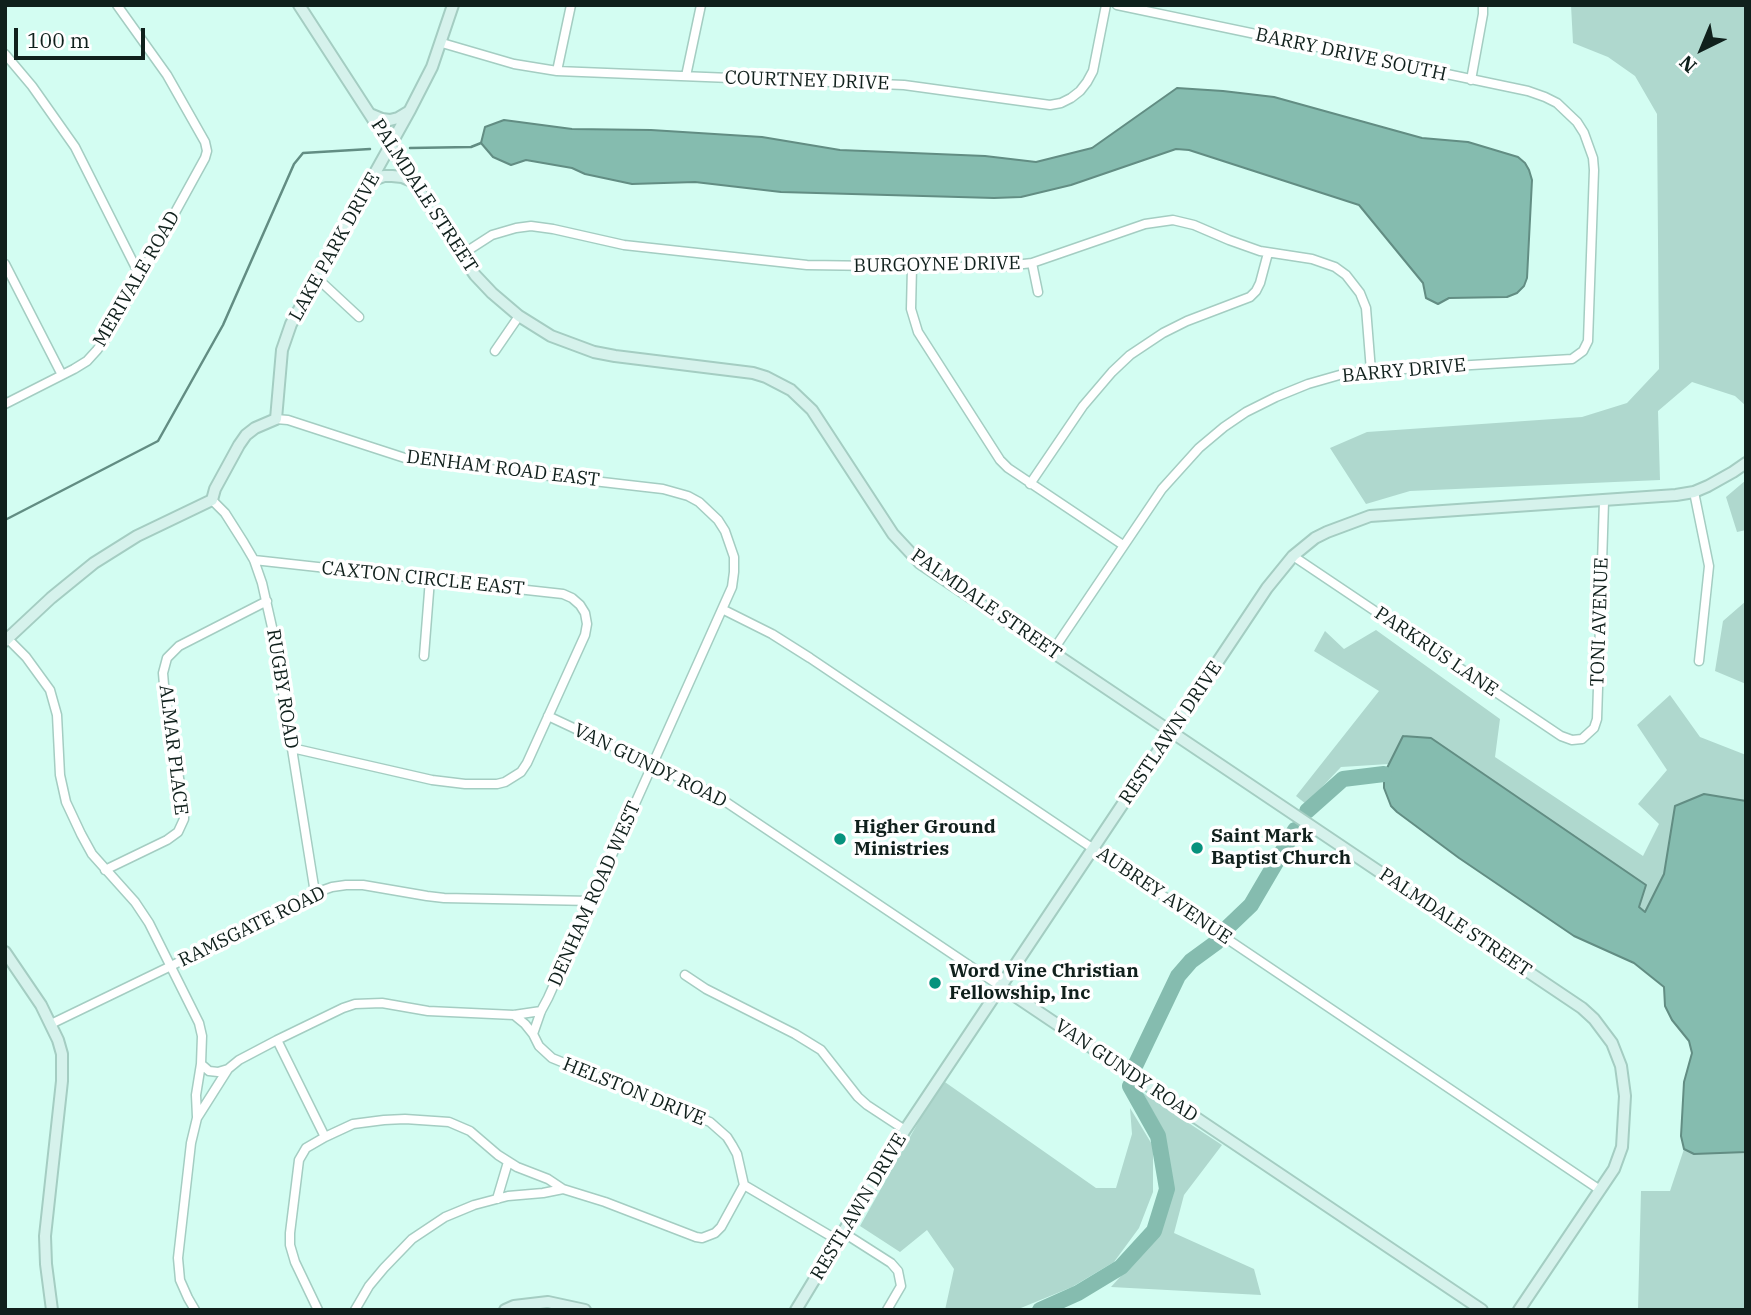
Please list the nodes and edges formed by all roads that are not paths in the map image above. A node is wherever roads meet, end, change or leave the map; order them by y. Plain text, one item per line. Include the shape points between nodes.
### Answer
1 (117, 5) edge
2 (299, 5) edge
3 (453, 5) edge
4 (571, 5) edge
5 (701, 5) edge
6 (1106, 5) edge
7 (1117, 5) edge
8 (1483, 5) edge
9 (442, 43) junction
10 (5, 54) edge
11 (557, 71) junction
12 (686, 76) junction
13 (1471, 80) junction
14 (410, 110) junction
15 (370, 114) junction
16 (390, 146) junction
17 (371, 181) junction
18 (414, 182) junction
19 (1268, 253) junction
20 (461, 255) junction
21 (1032, 263) junction
22 (5, 264) edge
23 (912, 267) junction
24 (140, 276) junction
25 (317, 278) junction
26 (1038, 292) dead end
27 (519, 316) junction
28 (359, 317) dead end
29 (495, 351) dead end
30 (1583, 351) joint
31 (1371, 371) junction
32 (62, 376) junction
33 (5, 404) edge
34 (276, 419) junction
35 (1746, 463) edge
36 (1030, 484) junction
37 (1694, 492) junction
38 (212, 500) junction
39 (1604, 500) junction
40 (730, 544) joint
41 (1123, 545) junction
42 (1293, 556) junction
43 (254, 560) junction
44 (430, 579) junction
45 (267, 601) junction
46 (723, 610) junction
47 (6, 638) edge
48 (1052, 652) junction
49 (424, 656) dead end
50 (1699, 661) dead end
51 (548, 716) junction
52 (1171, 732) junction
53 (1582, 739) joint
54 (292, 748) junction
55 (653, 765) junction
56 (1094, 849) junction
57 (105, 870) junction
58 (315, 893) junction
59 (592, 901) junction
60 (5, 951) edge
61 (171, 967) junction
62 (685, 975) dead end
63 (1000, 986) junction
64 (541, 1010) junction
65 (514, 1015) junction
66 (51, 1024) junction
67 (533, 1034) junction
68 (277, 1040) junction
69 (201, 1064) junction
70 (228, 1069) junction
71 (197, 1119) junction
72 (905, 1130) junction
73 (326, 1137) junction
74 (509, 1162) junction
75 (744, 1185) junction
76 (563, 1189) junction
77 (1600, 1190) junction
78 (497, 1199) junction
79 (841, 1237) junction
80 (52, 1310) edge
81 (195, 1310) edge
82 (318, 1310) edge
83 (355, 1310) edge
84 (505, 1310) edge
85 (585, 1310) edge
86 (796, 1310) edge
87 (887, 1310) edge
88 (1482, 1310) edge
89 (1519, 1310) edge

1 - 24 street, MERIVALE ROAD via 167,75 207,151
2 - 15 street, PALMDALE STREET
3 - 9 street, LAKE PARK DRIVE
4 - 11 street
5 - 12 street
6 - 12 street, COURTNEY DRIVE via 1093,71 1080,91 1061,103 904,85
7 - 13 street, BARRY DRIVE SOUTH
8 - 13 street
9 - 11 street, COURTNEY DRIVE
9 - 14 street, LAKE PARK DRIVE
10 - 24 street via 75,147
11 - 12 street, COURTNEY DRIVE
13 - 30 street, BARRY DRIVE SOUTH via 1528,91 1557,103 1577,122 1589,146 1594,170 1588,341
14 - 15 street via 390,120
14 - 16 street, LAKE PARK DRIVE
15 - 16 street, PALMDALE STREET
16 - 17 street, LAKE PARK DRIVE
16 - 18 street, PALMDALE STREET
17 - 18 street via 392,176
17 - 25 street, LAKE PARK DRIVE
18 - 20 street, PALMDALE STREET
19 - 21 street, BURGOYNE DRIVE via 1186,222 1162,221
19 - 31 street, BURGOYNE DRIVE via 1320,262 1351,280 1366,309
19 - 36 street via 1260,283 1250,297 1163,333 1112,372
20 - 23 street, BURGOYNE DRIVE via 492,235 531,226 624,244 807,265
20 - 27 street, PALMDALE STREET via 492,293
21 - 23 street, BURGOYNE DRIVE
21 - 26 street
22 - 32 street
23 - 36 street via 911,309 918,332 1000,460
24 - 32 street, MERIVALE ROAD via 97,350
25 - 28 street
25 - 34 street, LAKE PARK DRIVE via 291,324 282,351
27 - 29 street
27 - 48 street, PALMDALE STREET via 551,336 594,352 746,372 791,390 817,416 910,554
30 - 31 street, BARRY DRIVE via 1572,359
31 - 41 street, BARRY DRIVE via 1308,384 1232,421 1199,448 1162,489
32 - 33 street, MERIVALE ROAD
34 - 38 street via 246,435
34 - 40 street, DENHAM ROAD EAST via 411,460 663,489 688,496 708,509
35 - 37 street, RESTLAWN DRIVE
36 - 41 street
37 - 39 street, RESTLAWN DRIVE
37 - 50 street via 1709,566
38 - 43 street, RUGBY ROAD
38 - 47 street via 137,536 94,563
39 - 42 street, RESTLAWN DRIVE via 1370,516 1315,538
39 - 53 street, TONI AVENUE via 1597,719
40 - 46 street, DENHAM ROAD WEST via 734,572
41 - 48 street, BARRY DRIVE
42 - 52 street, RESTLAWN DRIVE
42 - 53 street, PARKRUS LANE via 1561,736
43 - 44 street, CAXTON CIRCLE EAST
43 - 45 street, RUGBY ROAD
44 - 49 street
44 - 51 street, CAXTON CIRCLE EAST via 563,594 580,605 587,624 585,635
45 - 54 street, RUGBY ROAD
45 - 57 street, ALMAR PLACE via 179,646 167,658 164,685 184,819 178,832 167,840
46 - 55 street, DENHAM ROAD WEST
46 - 56 street, AUBREY AVENUE via 800,652
47 - 57 street via 50,690 66,802 80,834
48 - 52 street, PALMDALE STREET
51 - 54 street via 527,763 497,784 432,780
51 - 55 street, VAN GUNDY ROAD
52 - 56 street, RESTLAWN DRIVE
52 - 77 street, PALMDALE STREET via 1594,1019 1617,1054 1625,1096 1622,1147
54 - 58 street, RUGBY ROAD
55 - 59 street, DENHAM ROAD WEST
55 - 63 street, VAN GUNDY ROAD via 714,794
56 - 63 street, RESTLAWN DRIVE
56 - 77 street, AUBREY AVENUE
57 - 61 street via 135,902
58 - 59 street, RAMSGATE ROAD via 363,885 444,898
58 - 61 street, RAMSGATE ROAD
59 - 64 street, DENHAM ROAD WEST
60 - 66 street
61 - 66 street, RAMSGATE ROAD
61 - 69 street via 199,1023
62 - 72 street via 821,1050 858,1097
63 - 72 street, RESTLAWN DRIVE
63 - 88 street, VAN GUNDY ROAD
64 - 65 street
64 - 67 street
65 - 67 street, HELSTON DRIVE
65 - 68 street via 428,1011 368,1002 343,1008
66 - 80 street via 62,1068 45,1236
67 - 75 street, HELSTON DRIVE via 552,1058 710,1122 737,1154
68 - 70 street
68 - 73 street
69 - 70 street via 209,1071
69 - 71 street
70 - 71 street
71 - 81 street via 178,1258 183,1289
72 - 79 street, RESTLAWN DRIVE
73 - 74 street via 353,1124 436,1120 470,1131
73 - 82 street via 306,1148 299,1160 290,1233 295,1262
74 - 76 street
74 - 78 street
75 - 76 street via 721,1227 702,1238
75 - 79 street
76 - 78 street
77 - 89 street, PALMDALE STREET
78 - 83 street via 445,1217 412,1240 369,1286
79 - 86 street, RESTLAWN DRIVE
79 - 87 street via 898,1271 901,1286
84 - 85 street via 548,1302

